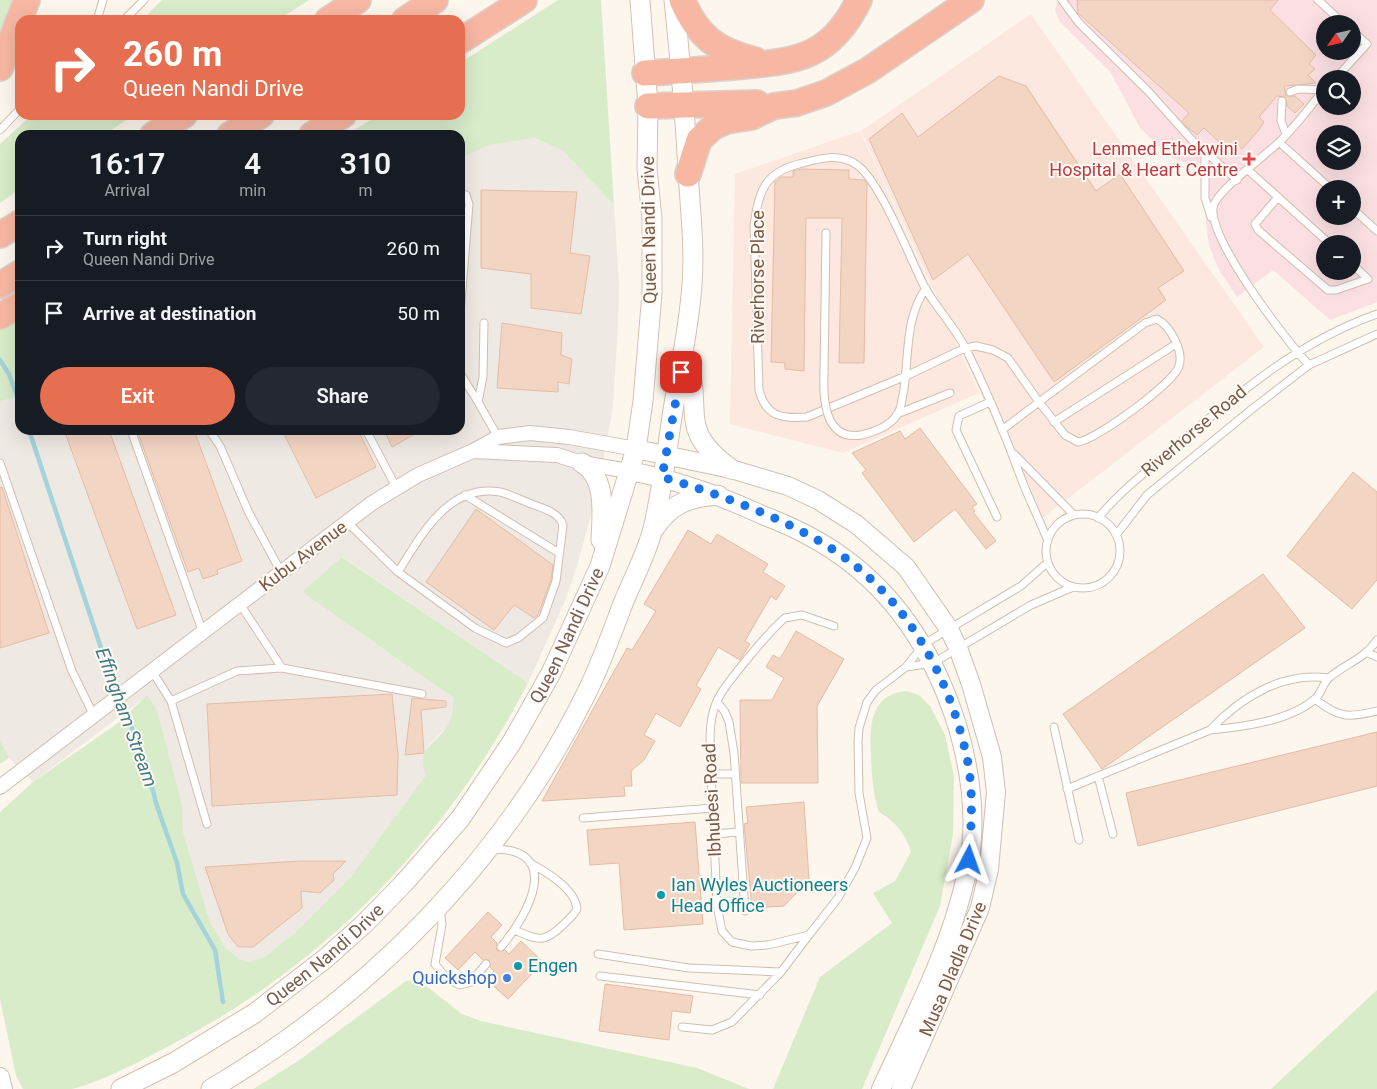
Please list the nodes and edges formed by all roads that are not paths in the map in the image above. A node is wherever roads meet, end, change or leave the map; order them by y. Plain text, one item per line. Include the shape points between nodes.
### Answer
1 (27, 0) edge
2 (103, 0) edge
3 (136, 0) edge
4 (144, 0) edge
5 (358, 0) edge
6 (435, 0) edge
7 (523, 0) edge
8 (640, 0) edge
9 (674, 0) edge
10 (682, 0) edge
11 (859, 0) edge
12 (971, 0) edge
13 (1062, 0) edge
14 (1318, 0) edge
15 (134, 10) junction
16 (21, 15) edge
17 (98, 15) edge
18 (129, 15) edge
19 (336, 15) edge
20 (412, 15) edge
21 (1334, 15) edge
22 (15, 30) edge
23 (465, 37) edge
24 (1361, 39) edge
25 (1361, 51) edge
26 (1352, 60) edge
27 (769, 63) junction
28 (0, 68) edge
29 (1343, 70) edge
30 (681, 71) junction
31 (645, 74) junction
32 (1316, 89) edge
33 (1290, 92) dead end
34 (1316, 99) edge
35 (1282, 101) dead end
36 (648, 106) junction
37 (685, 106) junction
38 (774, 106) junction
39 (15, 115) edge
40 (176, 120) edge
41 (253, 120) edge
42 (335, 120) edge
43 (0, 130) edge
44 (161, 130) edge
45 (238, 130) edge
46 (320, 130) edge
47 (1286, 134) junction
48 (1279, 142) junction
49 (1205, 152) junction
50 (1248, 170) junction
51 (688, 174) junction
52 (1237, 180) junction
53 (1321, 180) edge
54 (465, 196) edge
55 (1278, 197) junction
56 (1361, 216) edge
57 (1213, 222) junction
58 (15, 226) edge
59 (1377, 231) edge
60 (826, 233) dead end
61 (0, 235) edge
62 (1320, 235) edge
63 (465, 259) edge
64 (1361, 272) edge
65 (1377, 275) edge
66 (15, 276) edge
67 (1368, 279) junction
68 (0, 285) edge
69 (926, 288) junction
70 (15, 308) edge
71 (1377, 314) edge
72 (0, 316) edge
73 (484, 324) dead end
74 (1377, 334) edge
75 (1176, 344) junction
76 (965, 348) junction
77 (1296, 352) junction
78 (684, 355) junction
79 (1309, 365) junction
80 (906, 376) junction
81 (465, 381) edge
82 (950, 393) dead end
83 (478, 402) junction
84 (990, 402) junction
85 (1039, 402) junction
86 (897, 414) junction
87 (1054, 422) junction
88 (1002, 430) junction
89 (133, 435) edge
90 (213, 435) edge
91 (369, 435) edge
92 (498, 436) junction
93 (636, 449) junction
94 (472, 451) junction
95 (1013, 453) junction
96 (665, 455) junction
97 (0, 463) edge
98 (582, 463) junction
99 (731, 469) junction
100 (628, 471) junction
101 (662, 477) junction
102 (396, 487) junction
103 (465, 495) junction
104 (718, 495) junction
105 (1074, 515) junction
106 (997, 517) dead end
107 (1098, 518) junction
108 (347, 522) junction
109 (652, 532) junction
110 (1116, 535) junction
111 (1048, 540) junction
112 (559, 554) junction
113 (1048, 562) junction
114 (600, 566) junction
115 (281, 572) junction
116 (398, 572) junction
117 (1073, 587) junction
118 (240, 604) junction
119 (834, 626) dead end
120 (949, 629) junction
121 (203, 633) junction
122 (1377, 640) edge
123 (924, 644) junction
124 (958, 648) junction
125 (1368, 653) junction
126 (1377, 657) edge
127 (934, 663) junction
128 (906, 667) junction
129 (282, 668) junction
130 (148, 674) junction
131 (1328, 678) junction
132 (422, 694) dead end
133 (1315, 699) junction
134 (171, 701) junction
135 (717, 702) junction
136 (1377, 711) edge
137 (99, 713) junction
138 (1054, 728) dead end
139 (1210, 730) junction
140 (711, 774) junction
141 (735, 774) junction
142 (1098, 776) junction
143 (0, 787) edge
144 (1067, 789) junction
145 (713, 808) junction
146 (583, 818) dead end
147 (207, 824) dead end
148 (739, 832) junction
149 (715, 834) junction
150 (1113, 834) dead end
151 (1078, 840) dead end
152 (487, 849) junction
153 (530, 863) junction
154 (440, 905) junction
155 (745, 912) dead end
156 (515, 930) junction
157 (809, 935) junction
158 (501, 947) dead end
159 (598, 954) dead end
160 (486, 964) dead end
161 (781, 972) junction
162 (600, 976) dead end
163 (760, 995) junction
164 (682, 1027) dead end
165 (0, 1077) edge
166 (3, 1089) edge
167 (121, 1089) edge
168 (211, 1089) edge
169 (881, 1089) edge
170 (900, 1089) edge

1 - 16 highway
2 - 17 lane
3 - 15 lane
4 - 15 lane
5 - 19 highway
6 - 20 highway
7 - 23 highway
8 - 31 main road, Queen Nandi Drive
9 - 30 main road, Queen Nandi Drive
10 - 27 highway via 691,19 714,44 730,55
11 - 27 highway via 841,30 827,44 795,60
12 - 38 highway via 833,89 797,103
13 - 49 lane via 1080,23
14 - 21 lane
15 - 18 lane
22 - 28 highway
24 - 25 lane via 1367,44
26 - 29 lane
27 - 30 highway
30 - 31 highway
30 - 37 main road, Queen Nandi Drive
31 - 36 main road, Queen Nandi Drive
32 - 33 lane
34 - 47 lane
35 - 47 lane via 1281,121
36 - 37 highway
36 - 93 main road, Queen Nandi Drive via 652,294
37 - 38 highway via 752,102
37 - 51 main road, Queen Nandi Drive
38 - 51 highway via 751,116 726,121 704,134 694,152
39 - 43 lane
40 - 44 highway
41 - 45 highway
42 - 46 highway
47 - 48 lane
48 - 50 lane
48 - 53 lane
49 - 52 lane
49 - 57 lane via 1205,202
50 - 52 lane
50 - 55 lane
51 - 78 main road, Queen Nandi Drive via 693,224 692,282
52 - 57 lane via 1213,206
54 - 63 lane via 470,204
55 - 62 lane
55 - 67 lane via 1256,224 1258,230 1326,289 1336,290
56 - 59 lane
57 - 77 lane via 1234,263
58 - 61 highway
60 - 86 lane, bridge via 823,401 832,424 840,432 861,435 885,426
64 - 67 lane
65 - 67 lane
66 - 68 highway
69 - 76 lane, Riverhorse Place
69 - 80 lane via 911,318
69 - 80 lane, Riverhorse Place via 870,177 851,161 832,157 790,166 769,179 763,188 754,225 762,403 778,415 807,417
70 - 72 highway
71 - 77 lane, Riverhorse Road
73 - 83 lane via 483,377
74 - 79 lane, Riverhorse Road
75 - 85 lane via 1161,321 1150,320
75 - 87 lane
75 - 87 lane via 1180,365 1176,373 1145,401 1094,437 1078,442 1065,435
76 - 80 lane, Riverhorse Place
76 - 84 lane, Riverhorse Place
76 - 85 lane via 984,347 1002,354 1013,364
77 - 79 lane
77 - 107 lane, Riverhorse Road via 1257,378 1204,422 1120,493
78 - 96 main road, Queen Nandi Drive
78 - 99 main road via 692,375 693,417 699,438 712,455
79 - 110 lane, Riverhorse Road via 1148,495
80 - 86 lane
81 - 83 lane
82 - 86 lane
83 - 92 lane
84 - 88 lane, Riverhorse Place
84 - 106 lane via 959,416 956,430
85 - 87 lane
85 - 88 lane
88 - 95 lane, Riverhorse Place
89 - 121 lane
90 - 115 lane
91 - 102 lane
92 - 93 street, Kubu Avenue via 530,433
92 - 94 street, Kubu Avenue
93 - 96 street, Musa Dladla Drive
93 - 100 main road, Queen Nandi Drive
94 - 98 street, Kubu Avenue via 556,455
94 - 102 street, Kubu Avenue
95 - 105 lane, Riverhorse Place
95 - 111 lane, Riverhorse Place
96 - 99 street, Musa Dladla Drive
96 - 101 main road, Queen Nandi Drive
97 - 137 lane via 72,671
98 - 100 street, Kubu Avenue
98 - 114 main road via 593,471 602,498
99 - 120 street, Musa Dladla Drive via 788,486 856,524 906,567
100 - 101 street, Musa Dladla Drive
100 - 114 main road, Queen Nandi Drive
101 - 104 street, Musa Dladla Drive
101 - 109 main road, Queen Nandi Drive
102 - 108 street, Kubu Avenue
103 - 112 lane
103 - 112 lane via 480,491 502,492 552,512 563,524
103 - 116 lane via 433,519
104 - 109 main road via 695,497 679,503 661,517
104 - 123 street, Musa Dladla Drive via 807,535 848,560 901,612
105 - 107 lane
105 - 111 lane via 1054,528
107 - 110 lane
108 - 115 street, Kubu Avenue
108 - 116 lane
109 - 152 main road, Queen Nandi Drive via 587,694 536,781
110 - 117 lane via 1119,558 1115,570 1097,585
111 - 113 lane
112 - 116 lane via 556,581 543,618 518,638 506,643 475,628
113 - 117 lane via 1062,582
113 - 120 lane via 1021,586
114 - 167 main road, Queen Nandi Drive via 551,673 512,742 460,819 405,882 326,958 255,1013 181,1058
115 - 118 street, Kubu Avenue
117 - 124 lane via 1031,605
118 - 121 street, Kubu Avenue
118 - 129 lane
119 - 135 lane, Ibhubesi Road via 802,616 785,618 728,684
120 - 123 lane
120 - 124 street, Musa Dladla Drive
121 - 130 street, Kubu Avenue
122 - 125 lane
123 - 127 street, Musa Dladla Drive
123 - 128 lane
124 - 127 lane
124 - 170 street, Musa Dladla Drive via 972,684 992,757 996,792 989,868 980,908
125 - 126 lane
125 - 131 lane
127 - 128 lane
127 - 169 street, Musa Dladla Drive via 967,758 972,812 969,860 958,909 940,960
128 - 157 lane via 876,690 862,713 858,734 859,793 867,838 838,898
129 - 132 lane
129 - 134 lane via 237,671
130 - 134 lane
130 - 137 street, Kubu Avenue
131 - 133 lane
131 - 139 lane via 1298,678 1246,697
133 - 136 lane via 1341,716
133 - 139 lane via 1266,722
134 - 147 lane
135 - 140 lane, Ibhubesi Road via 710,726
135 - 141 lane via 729,722
137 - 143 street
138 - 144 lane
139 - 142 lane
140 - 141 lane
140 - 145 lane, Ibhubesi Road
141 - 148 lane
142 - 144 lane
142 - 150 lane
144 - 151 lane
145 - 146 lane
145 - 149 lane, Ibhubesi Road
148 - 149 lane
148 - 155 lane
149 - 157 lane, Ibhubesi Road via 716,905 722,931 728,938 750,946
152 - 153 lane via 514,851
152 - 154 main road, Queen Nandi Drive
153 - 156 lane via 535,888
153 - 156 lane via 551,875 570,894 577,909 546,938 535,938
154 - 160 lane via 442,926 435,956 436,968 450,981 460,985 471,982
154 - 168 main road, Queen Nandi Drive via 380,965 336,1003 265,1055
156 - 158 lane
157 - 161 lane
159 - 161 lane via 689,968
161 - 163 lane
162 - 163 lane
163 - 164 lane via 724,1026 712,1030
165 - 166 street

